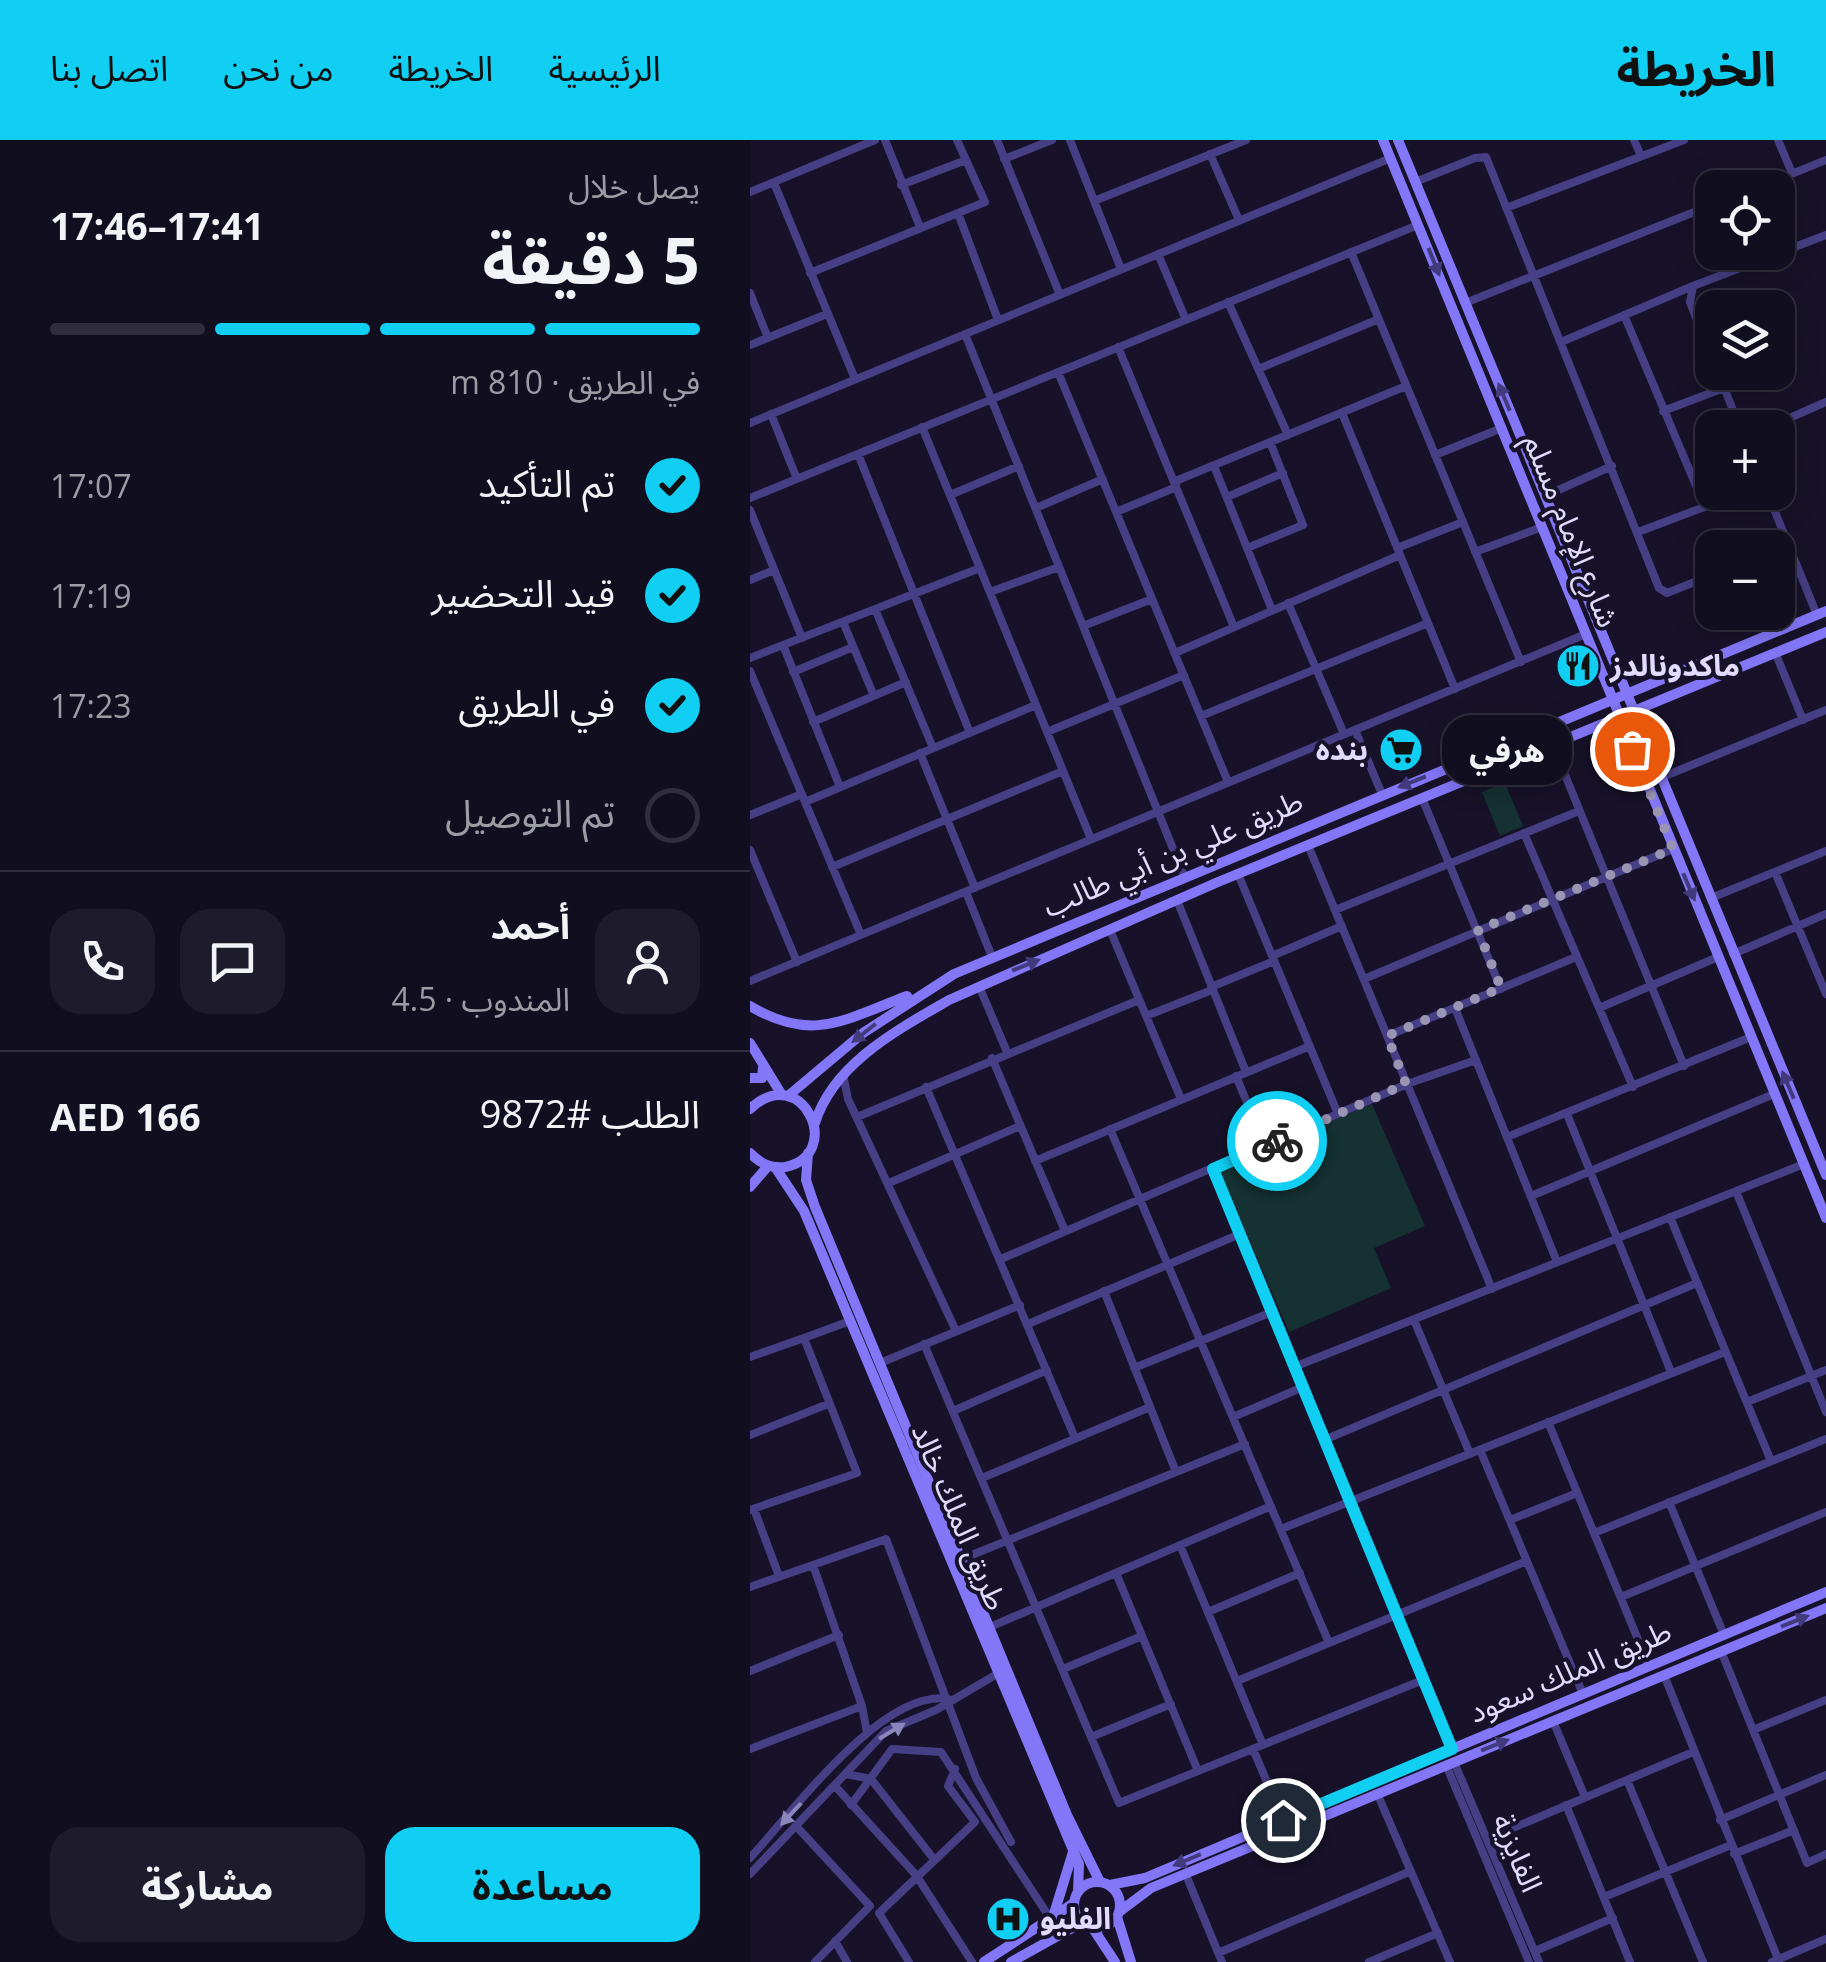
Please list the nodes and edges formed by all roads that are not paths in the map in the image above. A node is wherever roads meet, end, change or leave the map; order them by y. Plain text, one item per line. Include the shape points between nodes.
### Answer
1 (874, 140) edge
2 (884, 140) edge
3 (957, 140) edge
4 (997, 140) edge
5 (1052, 140) edge
6 (1070, 140) edge
7 (1246, 140) edge
8 (1383, 140) edge
9 (1398, 140) edge
10 (1634, 140) edge
11 (1684, 140) edge
12 (1778, 140) edge
13 (1210, 154) junction
14 (1641, 156) junction
15 (1390, 158) junction
16 (1004, 159) junction
17 (966, 160) junction
18 (1826, 160) edge
19 (1790, 170) edge
20 (1795, 173) edge
21 (1415, 182) junction
22 (774, 183) junction
23 (902, 184) junction
24 (750, 192) edge
25 (1094, 201) junction
26 (1506, 208) junction
27 (1695, 212) edge
28 (958, 213) junction
29 (1240, 220) junction
30 (1418, 225) junction
31 (920, 227) junction
32 (1826, 235) edge
33 (1351, 252) junction
34 (1158, 254) junction
35 (1122, 269) junction
36 (810, 273) junction
37 (1532, 277) junction
38 (1693, 286) junction
39 (750, 292) edge
40 (1060, 295) junction
41 (1228, 302) junction
42 (1465, 302) junction
43 (827, 314) junction
44 (1624, 315) junction
45 (1695, 315) edge
46 (1379, 319) junction
47 (998, 320) junction
48 (1186, 320) junction
49 (965, 334) junction
50 (768, 338) junction
51 (1561, 342) junction
52 (750, 345) edge
53 (1118, 347) junction
54 (1258, 370) junction
55 (1058, 372) junction
56 (855, 379) junction
57 (1406, 386) junction
58 (1719, 390) edge
59 (992, 399) junction
60 (1826, 402) edge
61 (1663, 411) junction
62 (1342, 413) junction
63 (771, 414) junction
64 (1795, 416) edge
65 (750, 423) edge
66 (922, 428) junction
67 (1502, 428) junction
68 (1288, 435) junction
69 (1270, 442) junction
70 (858, 454) junction
71 (1435, 455) junction
72 (1018, 466) junction
73 (1214, 466) junction
74 (1612, 466) junction
75 (1283, 473) junction
76 (797, 479) junction
77 (1102, 479) junction
78 (1176, 484) junction
79 (1695, 484) edge
80 (950, 495) junction
81 (1545, 496) junction
82 (1227, 497) junction
83 (750, 498) edge
84 (1036, 508) junction
85 (750, 510) edge
86 (1697, 510) edge
87 (1116, 512) junction
88 (1463, 522) junction
89 (1542, 527) junction
90 (1638, 532) junction
91 (1247, 548) junction
92 (1399, 552) junction
93 (1475, 552) junction
94 (1795, 558) edge
95 (1060, 567) junction
96 (980, 568) junction
97 (774, 570) junction
98 (750, 580) edge
99 (1695, 582) edge
100 (990, 592) junction
101 (914, 594) junction
102 (1152, 599) junction
103 (1288, 603) junction
104 (875, 609) junction
105 (1272, 610) junction
106 (1822, 613) edge
107 (843, 622) junction
108 (1428, 623) junction
109 (1083, 626) junction
110 (1234, 627) junction
111 (1826, 632) edge
112 (1586, 634) junction
113 (802, 638) junction
114 (783, 646) junction
115 (853, 647) junction
116 (1174, 652) junction
117 (1775, 652) junction
118 (750, 658) edge
119 (1521, 662) junction
120 (1316, 669) junction
121 (750, 671) edge
122 (793, 672) junction
123 (1184, 675) junction
124 (906, 682) junction
125 (1455, 689) junction
126 (874, 696) junction
127 (1619, 697) junction
128 (1115, 704) junction
129 (1036, 705) junction
130 (1826, 710) edge
131 (1625, 713) junction
132 (1201, 716) junction
133 (1803, 720) junction
134 (813, 722) junction
135 (1354, 730) junction
136 (970, 732) junction
137 (1048, 732) junction
138 (1344, 734) junction
139 (1552, 744) junction
140 (933, 748) junction
141 (920, 754) junction
142 (1064, 772) junction
143 (1660, 778) junction
144 (1228, 782) junction
145 (840, 787) junction
146 (1382, 794) junction
147 (804, 798) junction
148 (1422, 798) junction
149 (1579, 811) junction
150 (1158, 812) junction
151 (750, 815) edge
152 (947, 820) junction
153 (1524, 833) junction
154 (1091, 839) junction
155 (1308, 844) junction
156 (1673, 849) junction
157 (1826, 851) edge
158 (751, 853) edge
159 (1449, 864) junction
160 (832, 867) junction
161 (1775, 872) junction
162 (1238, 874) junction
163 (1184, 876) junction
164 (1606, 876) junction
165 (970, 890) junction
166 (1711, 898) junction
167 (1552, 899) junction
168 (1177, 900) junction
169 (1335, 910) junction
170 (1826, 914) edge
171 (1342, 926) junction
172 (1798, 926) junction
173 (1110, 930) junction
174 (1478, 930) junction
175 (861, 935) junction
176 (1733, 954) junction
177 (992, 957) junction
178 (1576, 957) junction
179 (1718, 957) junction
180 (1274, 958) junction
181 (797, 962) junction
182 (1364, 979) junction
183 (750, 982) edge
184 (936, 985) junction
185 (979, 986) junction
186 (1651, 986) junction
187 (1501, 988) junction
188 (1212, 989) junction
189 (1826, 994) edge
190 (1139, 1000) junction
191 (750, 1006) edge
192 (1455, 1008) junction
193 (1599, 1008) junction
194 (1146, 1016) junction
195 (1387, 1036) junction
196 (1751, 1037) junction
197 (750, 1042) edge
198 (1310, 1046) junction
199 (1007, 1052) junction
200 (992, 1058) junction
201 (1476, 1060) junction
202 (1684, 1066) junction
203 (763, 1068) junction
204 (1246, 1072) junction
205 (843, 1074) junction
206 (812, 1076) junction
207 (1236, 1076) junction
208 (750, 1078) edge
209 (1406, 1084) junction
210 (926, 1087) junction
211 (1634, 1087) junction
212 (830, 1089) junction
213 (1774, 1094) junction
214 (785, 1095) junction
215 (1181, 1099) junction
216 (750, 1107) edge
217 (1338, 1114) junction
218 (1567, 1114) junction
219 (857, 1118) junction
220 (814, 1123) junction
221 (1020, 1126) junction
222 (1110, 1129) junction
223 (1507, 1137) junction
224 (1265, 1146) junction
225 (808, 1153) junction
226 (1822, 1153) edge
227 (750, 1154) edge
228 (955, 1154) junction
229 (1035, 1161) junction
230 (1804, 1164) junction
231 (772, 1167) junction
232 (1213, 1169) junction
233 (1590, 1172) junction
234 (1826, 1175) edge
235 (806, 1180) junction
236 (889, 1183) junction
237 (750, 1187) edge
238 (792, 1188) junction
239 (1736, 1191) junction
240 (1531, 1196) junction
241 (1142, 1199) junction
242 (1670, 1217) junction
243 (1826, 1218) edge
244 (1064, 1231) junction
245 (1240, 1234) junction
246 (1617, 1239) junction
247 (1001, 1259) junction
248 (1558, 1262) junction
249 (1169, 1264) junction
250 (1697, 1284) junction
251 (1492, 1288) junction
252 (1104, 1291) junction
253 (1020, 1305) junction
254 (1644, 1307) junction
255 (1272, 1312) junction
256 (850, 1320) junction
257 (1414, 1320) junction
258 (1028, 1324) junction
259 (956, 1331) junction
260 (804, 1338) junction
261 (1201, 1341) junction
262 (924, 1344) junction
263 (1726, 1352) junction
264 (750, 1357) edge
265 (880, 1363) junction
266 (1294, 1367) junction
267 (1134, 1368) junction
268 (1046, 1370) junction
269 (1826, 1370) edge
270 (1671, 1372) junction
271 (1811, 1376) junction
272 (1303, 1387) junction
273 (1443, 1390) junction
274 (1746, 1402) junction
275 (828, 1404) junction
276 (1150, 1407) junction
277 (953, 1410) junction
278 (1826, 1412) edge
279 (1233, 1416) junction
280 (1548, 1422) junction
281 (750, 1434) edge
282 (1075, 1438) junction
283 (1826, 1439) edge
284 (1324, 1440) junction
285 (1245, 1444) junction
286 (1480, 1450) junction
287 (1470, 1454) junction
288 (1771, 1460) junction
289 (1176, 1472) junction
290 (982, 1478) junction
291 (1577, 1492) junction
292 (1350, 1502) junction
293 (1669, 1502) junction
294 (1271, 1506) junction
295 (752, 1510) edge
296 (1826, 1512) edge
297 (1510, 1520) junction
298 (1280, 1529) junction
299 (1594, 1532) junction
300 (1008, 1540) junction
301 (1180, 1545) junction
302 (962, 1559) junction
303 (1527, 1561) junction
304 (813, 1564) junction
305 (1695, 1566) junction
306 (1116, 1573) junction
307 (1300, 1573) junction
308 (779, 1576) junction
309 (750, 1587) edge
310 (1826, 1592) edge
311 (1621, 1598) junction
312 (1036, 1607) junction
313 (1826, 1608) edge
314 (1208, 1612) junction
315 (1396, 1615) junction
316 (990, 1627) junction
317 (1724, 1635) junction
318 (839, 1636) junction
319 (1142, 1636) junction
320 (1329, 1643) junction
321 (1721, 1651) junction
322 (1649, 1666) junction
323 (1062, 1669) junction
324 (750, 1670) edge
325 (997, 1674) junction
326 (1664, 1675) junction
327 (1423, 1680) junction
328 (1237, 1681) junction
329 (1583, 1694) junction
330 (948, 1700) junction
331 (1826, 1700) edge
332 (1171, 1704) junction
333 (862, 1706) junction
334 (884, 1718) junction
335 (1553, 1721) junction
336 (1753, 1730) junction
337 (867, 1733) junction
338 (1091, 1738) junction
339 (1263, 1745) junction
340 (1252, 1749) junction
341 (1452, 1749) junction
342 (750, 1750) edge
343 (1692, 1752) junction
344 (1450, 1763) junction
345 (955, 1769) junction
346 (1198, 1771) junction
347 (846, 1774) junction
348 (1826, 1776) edge
349 (871, 1779) junction
350 (1627, 1780) junction
351 (835, 1786) junction
352 (1377, 1793) junction
353 (1780, 1794) junction
354 (1585, 1797) junction
355 (852, 1804) junction
356 (1566, 1805) junction
357 (1283, 1820) junction
358 (1720, 1820) junction
359 (796, 1826) junction
360 (1794, 1830) junction
361 (1487, 1839) junction
362 (1011, 1842) dead end
363 (1733, 1850) junction
364 (1073, 1851) junction
365 (1826, 1854) edge
366 (750, 1858) edge
367 (933, 1858) junction
368 (1085, 1862) junction
369 (1411, 1871) junction
370 (1666, 1873) junction
371 (750, 1874) edge
372 (1186, 1874) junction
373 (916, 1876) junction
374 (1105, 1884) junction
375 (1604, 1897) junction
376 (1076, 1898) junction
377 (1118, 1915) junction
378 (1612, 1918) junction
379 (1052, 1921) junction
380 (1088, 1925) junction
381 (1438, 1933) junction
382 (1826, 1939) edge
383 (834, 1941) junction
384 (1535, 1951) junction
385 (1220, 1958) edge
386 (1775, 1961) edge
387 (815, 1962) edge
388 (847, 1962) edge
389 (909, 1962) edge
390 (972, 1962) edge
391 (984, 1962) edge
392 (1011, 1962) edge
393 (1115, 1962) edge
394 (1131, 1962) edge
395 (1369, 1962) edge
396 (1450, 1962) edge
397 (1529, 1962) edge
398 (1539, 1962) edge
399 (1630, 1962) edge
400 (1703, 1962) edge

1 - 22 street
2 - 23 street
3 - 17 street
4 - 16 street
5 - 16 street
6 - 25 street
7 - 13 street
8 - 15 main road, شارع الإمام مسلم
9 - 21 main road, شارع الإمام مسلم
10 - 14 street
11 - 14 street
12 - 19 street
13 - 25 street
13 - 29 street
14 - 26 street
15 - 29 street
15 - 30 main road, شارع الإمام مسلم
16 - 40 street
17 - 23 street
17 - 28 street via 985,202
18 - 20 street
21 - 26 street via 1481,156 1490,162
21 - 42 main road, شارع الإمام مسلم
22 - 24 street
22 - 36 street
23 - 31 street
25 - 35 street
26 - 37 street
27 - 37 street
28 - 31 street
28 - 47 street
29 - 34 street
30 - 33 street
30 -> 67 main road, شارع الإمام مسلم
31 - 36 street
32 - 38 street
33 - 41 street
33 - 46 street
34 - 35 street
34 - 48 street
35 - 40 street
36 - 43 street
37 - 42 street
37 - 51 street
38 - 44 street
38 - 45 street
39 - 50 street
40 - 47 street
41 - 48 street
41 - 54 street
81 -> 42 main road, شارع الإمام مسلم
43 - 50 street
43 - 56 street
44 - 51 street
44 - 61 street
46 - 54 street
46 - 57 street
47 - 49 street
48 - 53 street
49 - 56 street
49 - 59 street
50 - 52 street
51 - 74 street
53 - 55 street
53 - 78 street
54 - 68 street
55 - 59 street
55 - 77 street
56 - 63 street
57 - 62 street
57 - 71 street
58 - 61 street
59 - 66 street
59 - 72 street
60 - 64 street
61 - 79 street
62 - 68 street
62 - 92 street
63 - 65 street
63 - 76 street
66 - 70 street
66 - 80 street
67 - 71 street
67 - 89 main road, شارع الإمام مسلم
68 - 69 street
69 - 73 street
69 - 75 street
70 - 76 street
70 - 101 street
71 - 88 street
72 - 80 street
72 - 84 street
73 - 78 street
73 - 82 street
74 - 81 street
74 - 90 street
75 - 82 street
75 - 91 street via 1303,525
76 - 83 street
77 - 84 street
77 - 87 street
78 - 87 street
78 - 110 street
80 - 96 street
81 - 127 main road, شارع الإمام مسلم
82 - 91 street
84 - 95 street
85 - 97 street
86 - 90 street
87 - 102 street
88 - 92 street
88 - 93 street
89 - 93 street
89 - 112 main road, شارع الإمام مسلم
90 - 99 street via 1659,588 1666,593
91 - 105 street
92 - 103 street
92 - 108 street
93 - 119 street
94 - 106 street
95 - 100 street
95 - 109 street
96 - 100 street
96 - 101 street
97 - 98 street
97 - 113 street
100 - 129 street
101 - 104 street
101 - 136 street
102 - 109 street
102 - 116 street
103 - 105 street
103 - 120 street
104 - 107 street
104 - 124 street
105 - 110 street
106 - 127 main road, طريق علي بن أبي طالب
107 - 113 street
107 - 115 street
108 - 120 street
108 - 125 street
109 - 128 street
110 - 116 street
111 - 117 main road, طريق علي بن أبي طالب
112 - 119 street
112 - 127 main road, شارع الإمام مسلم
113 - 114 street
114 - 118 street
114 - 122 street
115 - 122 street
115 - 126 street
116 - 123 street
117 - 131 main road, طريق علي بن أبي طالب
117 - 133 street
119 - 125 street
120 - 132 street
120 - 138 street
121 - 147 street
122 - 134 street
123 - 128 street
123 - 132 street
124 - 126 street
124 - 140 street
125 - 135 street
126 - 134 street
127 - 131 main road, شارع الإمام مسلم
127 -> 146 main road, طريق علي بن أبي طالب
128 - 137 street
128 - 150 street
129 - 136 street
129 - 137 street
130 - 133 street
131 - 139 main road, طريق علي بن أبي طالب
131 - 143 main road, شارع الإمام مسلم
131 - 156 main road, شارع الإمام مسلم
132 - 144 street
133 - 143 street
134 - 145 street
135 - 138 street
135 - 146 street
136 - 140 street
137 - 142 street
138 - 144 street
139 - 148 main road, طريق علي بن أبي طالب
139 - 149 street
140 - 141 street
141 - 145 street
141 - 152 street
142 - 152 street
142 - 154 street
143 - 166 main road, شارع الإمام مسلم
144 - 150 street
145 - 147 street
146 - 163 main road, طريق علي بن أبي طالب
147 - 151 street
147 - 160 street
148 - 155 main road, طريق علي بن أبي طالب
148 - 159 street
149 - 153 street
149 - 164 street
150 - 154 street
150 - 163 street
152 - 160 street
152 - 165 street
153 - 159 street
153 - 167 street
154 - 165 street
155 - 162 main road, طريق علي بن أبي طالب
155 - 169 street
156 - 164 street
156 -> 179 main road, شارع الإمام مسلم
157 - 161 street
158 - 181 street
159 - 169 street
159 - 174 street
160 - 175 street
161 - 166 street
161 - 172 street
162 - 168 main road, طريق علي بن أبي طالب
162 - 180 street
163 - 177 main road, طريق علي بن أبي طالب
164 - 167 street
164 - 186 street
165 - 175 street
165 - 177 street
166 - 176 main road, شارع الإمام مسلم
167 - 174 street
167 - 178 street
168 - 173 main road, طريق علي بن أبي طالب
168 - 188 street
169 - 171 street
170 - 172 street
171 - 180 street
171 - 182 street
172 - 176 street
172 - 189 street
185 -> 173 main road, طريق علي بن أبي طالب
173 - 190 street
174 - 182 street
174 - 187 street
175 - 181 street
226 -> 176 main road, شارع الإمام مسلم
177 - 184 main road, طريق علي بن أبي طالب
178 - 187 street
178 - 193 street
179 - 186 street
179 - 196 main road, شارع الإمام مسلم
180 - 188 street
180 - 198 street
181 - 183 street
182 - 195 street
184 - 191 main road via 817,1026 781,1024
184 -> 206 main road, طريق علي بن أبي طالب
185 - 199 street
185 - 205 main road, طريق علي بن أبي طالب via 910,1022
186 - 193 street
186 - 202 street
187 - 192 street
188 - 194 street
188 - 204 street
190 - 194 street
190 - 199 street
192 - 195 street
192 - 201 street
193 - 211 street
194 - 215 street
195 - 209 street
196 - 202 street
196 - 213 main road, شارع الإمام مسلم
197 - 203 main road
198 - 204 street
198 - 217 street
199 - 200 street
200 - 210 street
200 - 221 street
201 - 209 street
201 - 223 street
202 - 211 street
203 - 208 main road via 762,1078
203 - 214 main road
204 - 207 street
205 - 212 main road, طريق علي بن أبي طالب
205 - 219 street
206 - 212 main road via 811,1090
206 - 214 main road, طريق علي بن أبي طالب
207 - 215 street
207 - 224 street
209 - 217 street
209 - 251 street
210 - 219 street
210 - 228 street
211 - 218 street
212 - 220 main road, طريق علي بن أبي طالب
213 - 230 main road, شارع الإمام مسلم
213 - 233 street
214 - 216 main road, طريق علي بن أبي طالب
214 - 220 main road via 809,1111
215 - 222 street
217 - 224 street
218 - 223 street
218 - 233 street
219 - 236 street
220 - 225 main road, طريق علي بن أبي طالب
221 - 228 street
221 - 229 street
222 - 229 street
222 - 241 street
223 - 240 street
224 - 232 street
225 - 231 main road
225 - 235 main road, طريق الملك خالد
226 - 234 main road, شارع الإمام مسلم
227 - 231 main road, طريق الملك خالد
228 - 236 street
228 - 247 street
229 - 244 street
230 - 239 street
230 - 243 main road, شارع الإمام مسلم
231 - 237 main road
231 - 238 main road, طريق الملك خالد
232 - 241 street
232 - 245 street
233 - 240 street
233 - 246 street
235 - 238 main road via 795,1179
235 - 265 main road, طريق الملك خالد
236 - 259 street
238 - 256 main road, طريق الملك خالد
239 - 242 street
239 - 271 street
240 - 248 street
241 - 244 street
241 - 249 street
242 - 246 street
242 - 250 street
244 - 247 street
245 - 249 street
245 - 255 street
246 - 248 street
246 - 254 street
247 - 253 street
248 - 251 street
249 - 252 street
249 - 261 street
250 - 254 street
250 - 263 street
251 - 257 street
252 - 258 street
252 - 267 street
253 - 258 street
253 - 259 street
254 - 270 street
254 - 273 street
255 - 261 street
255 - 266 street
256 - 260 street
256 - 325 main road, طريق الملك خالد
257 - 266 street
257 - 273 street
258 - 268 street
259 - 262 street
260 - 264 street
260 - 275 street
261 - 267 street
261 - 279 street
262 - 265 street
262 - 277 street
263 - 270 street
263 - 274 street
265 - 302 main road, طريق الملك خالد
266 - 272 street
267 - 276 street
268 - 277 street
268 - 282 street
269 - 271 street
270 - 280 street
271 - 274 street
271 - 278 street
272 - 279 street
272 - 284 street
273 - 284 street
273 - 287 street
274 - 288 street
275 - 281 street
275 - 295 street via 857,1472
276 - 282 street
276 - 289 street
277 - 290 street
279 - 285 street
280 - 286 street
280 - 291 street
282 - 290 street
283 - 288 street
284 - 292 street
285 - 289 street
285 - 294 street
286 - 287 street
286 - 297 street
287 - 292 street
288 - 293 street
289 - 300 street
290 - 300 street
291 - 297 street
291 - 299 street
292 - 298 street
292 - 315 street
293 - 299 street
293 - 305 street
294 - 298 street
294 - 301 street
295 - 308 street
296 - 305 street
297 - 303 street
298 - 307 street
299 - 311 street
300 - 302 street
300 - 312 street
301 - 306 street
301 - 314 street
302 - 316 main road, طريق الملك خالد
303 - 315 street
303 - 329 street
304 - 308 street
304 - 318 street
304 - 330 street via 886,1539
305 - 311 street
305 - 317 street
306 - 312 street
306 - 319 street
307 - 314 street
307 - 320 street
308 - 309 street
310 - 317 main road, طريق الملك سعود
311 - 322 street
312 - 316 street
312 - 323 street
321 -> 313 main road, طريق الملك سعود
314 - 328 street
315 - 320 street
315 - 327 street
316 - 368 main road, طريق الملك خالد
317 - 322 main road, طريق الملك سعود
318 - 324 street
318 - 333 street
319 - 323 street
319 - 332 street
320 - 328 street
321 - 326 main road, طريق الملك سعود
321 - 336 street
322 - 329 main road, طريق الملك سعود
323 - 338 street
325 - 330 street
325 - 364 main road, طريق الملك خالد
326 - 335 main road, طريق الملك سعود
326 - 343 street
327 - 339 street
327 - 341 street
328 - 339 street
329 - 341 main road, طريق الملك سعود
330 - 334 street via 930,1696
347 -> 330 street via 886,1732
330 - 362 street via 976,1778
331 - 336 street
332 - 338 street
332 - 346 street
333 - 334 street
333 - 337 street
333 - 342 street
334 - 337 street
344 -> 335 main road, طريق الملك سعود
335 - 354 street
336 - 353 street
337 -> 366 street
338 - 346 street via 1119,1803
339 - 340 street
340 - 346 street
340 - 357 street
341 - 357 main road, طريق الملك سعود
343 - 350 street
343 - 358 street
344 - 352 main road, طريق الملك سعود
344 - 361 street, الفايزية
344 - 397 street, الفايزية
345 - 349 street via 941,1752 892,1749
345 - 367 street via 948,1786 975,1822
345 - 379 street
347 - 349 street
347 - 351 street
348 - 353 street
349 - 355 street
349 - 367 street
350 - 354 street
350 - 370 street
351 - 355 street
351 - 359 street
352 - 369 street
352 - 372 main road, طريق الملك سعود
353 - 358 street
353 - 360 street
354 - 356 street
355 - 373 street
356 - 361 street
356 - 375 street
357 -> 374 main road, طريق الملك سعود via 1145,1878
358 - 363 street
359 - 371 street
359 - 383 street via 870,1906
360 - 363 street
360 - 365 street via 1807,1862
361 - 384 street, الفايزية
363 - 370 street
363 - 386 street
364 - 368 main road, طريق الملك خالد
364 - 379 main road
367 - 373 street
368 - 374 main road, طريق الملك خالد
368 - 376 main road, طريق الملك خالد
369 - 381 street
369 - 385 street
370 - 375 street
370 - 400 street
372 - 377 main road, طريق الملك سعود via 1151,1888
372 - 385 street
373 - 389 street via 879,1913
373 - 390 street
374 - 376 main road
374 - 377 main road via 1119,1897
375 - 378 street
376 - 379 main road
376 - 380 main road
377 - 380 main road via 1106,1926
377 - 394 main road
378 - 384 street
378 - 399 street
379 - 391 main road
380 - 392 main road
380 - 393 main road
381 - 395 street
381 - 396 street
382 - 386 street
383 - 387 street
383 - 388 street
384 - 398 street, الفايزية

